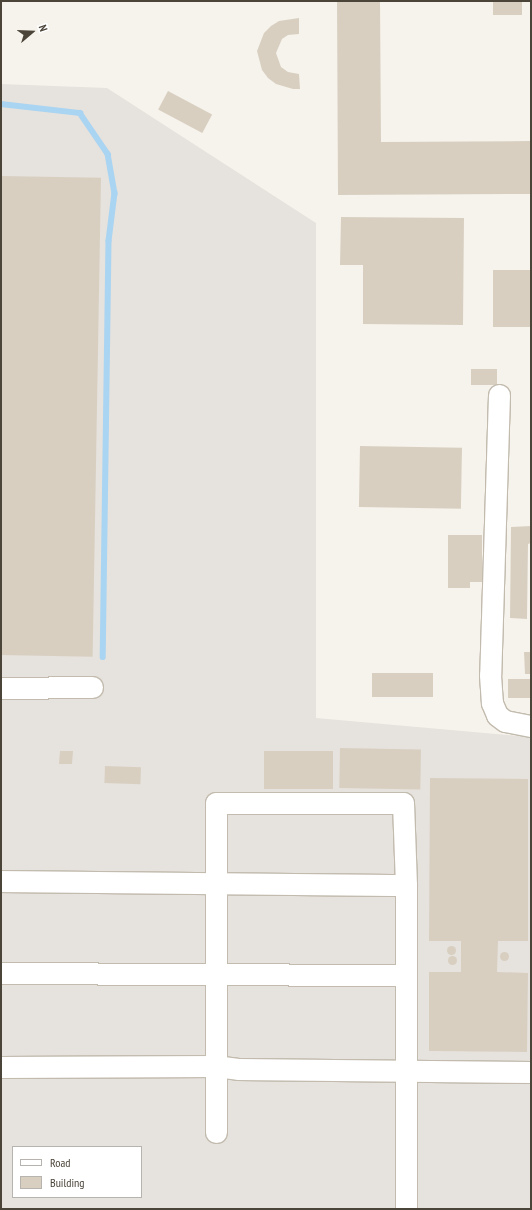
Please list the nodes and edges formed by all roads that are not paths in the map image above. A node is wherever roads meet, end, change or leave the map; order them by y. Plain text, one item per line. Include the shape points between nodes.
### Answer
1 (499, 395) dead end
2 (92, 687) dead end
3 (1, 688) edge
4 (531, 726) edge
5 (1, 881) edge
6 (216, 883) junction
7 (406, 885) junction
8 (1, 973) edge
9 (215, 975) junction
10 (406, 975) junction
11 (215, 1066) junction
12 (1, 1067) edge
13 (406, 1070) junction
14 (531, 1072) edge
15 (216, 1132) dead end
16 (406, 1209) edge

1 - 4 street via 490,675 492,702 497,715 505,722
2 - 3 street
5 - 6 street
6 - 7 street
6 - 7 street via 216,803 403,803
6 - 9 street
7 - 10 street
8 - 9 street
9 - 10 street
9 - 11 street
10 - 13 street
11 - 12 street
11 - 13 street via 238,1069
11 - 15 street
13 - 14 street
13 - 16 street

